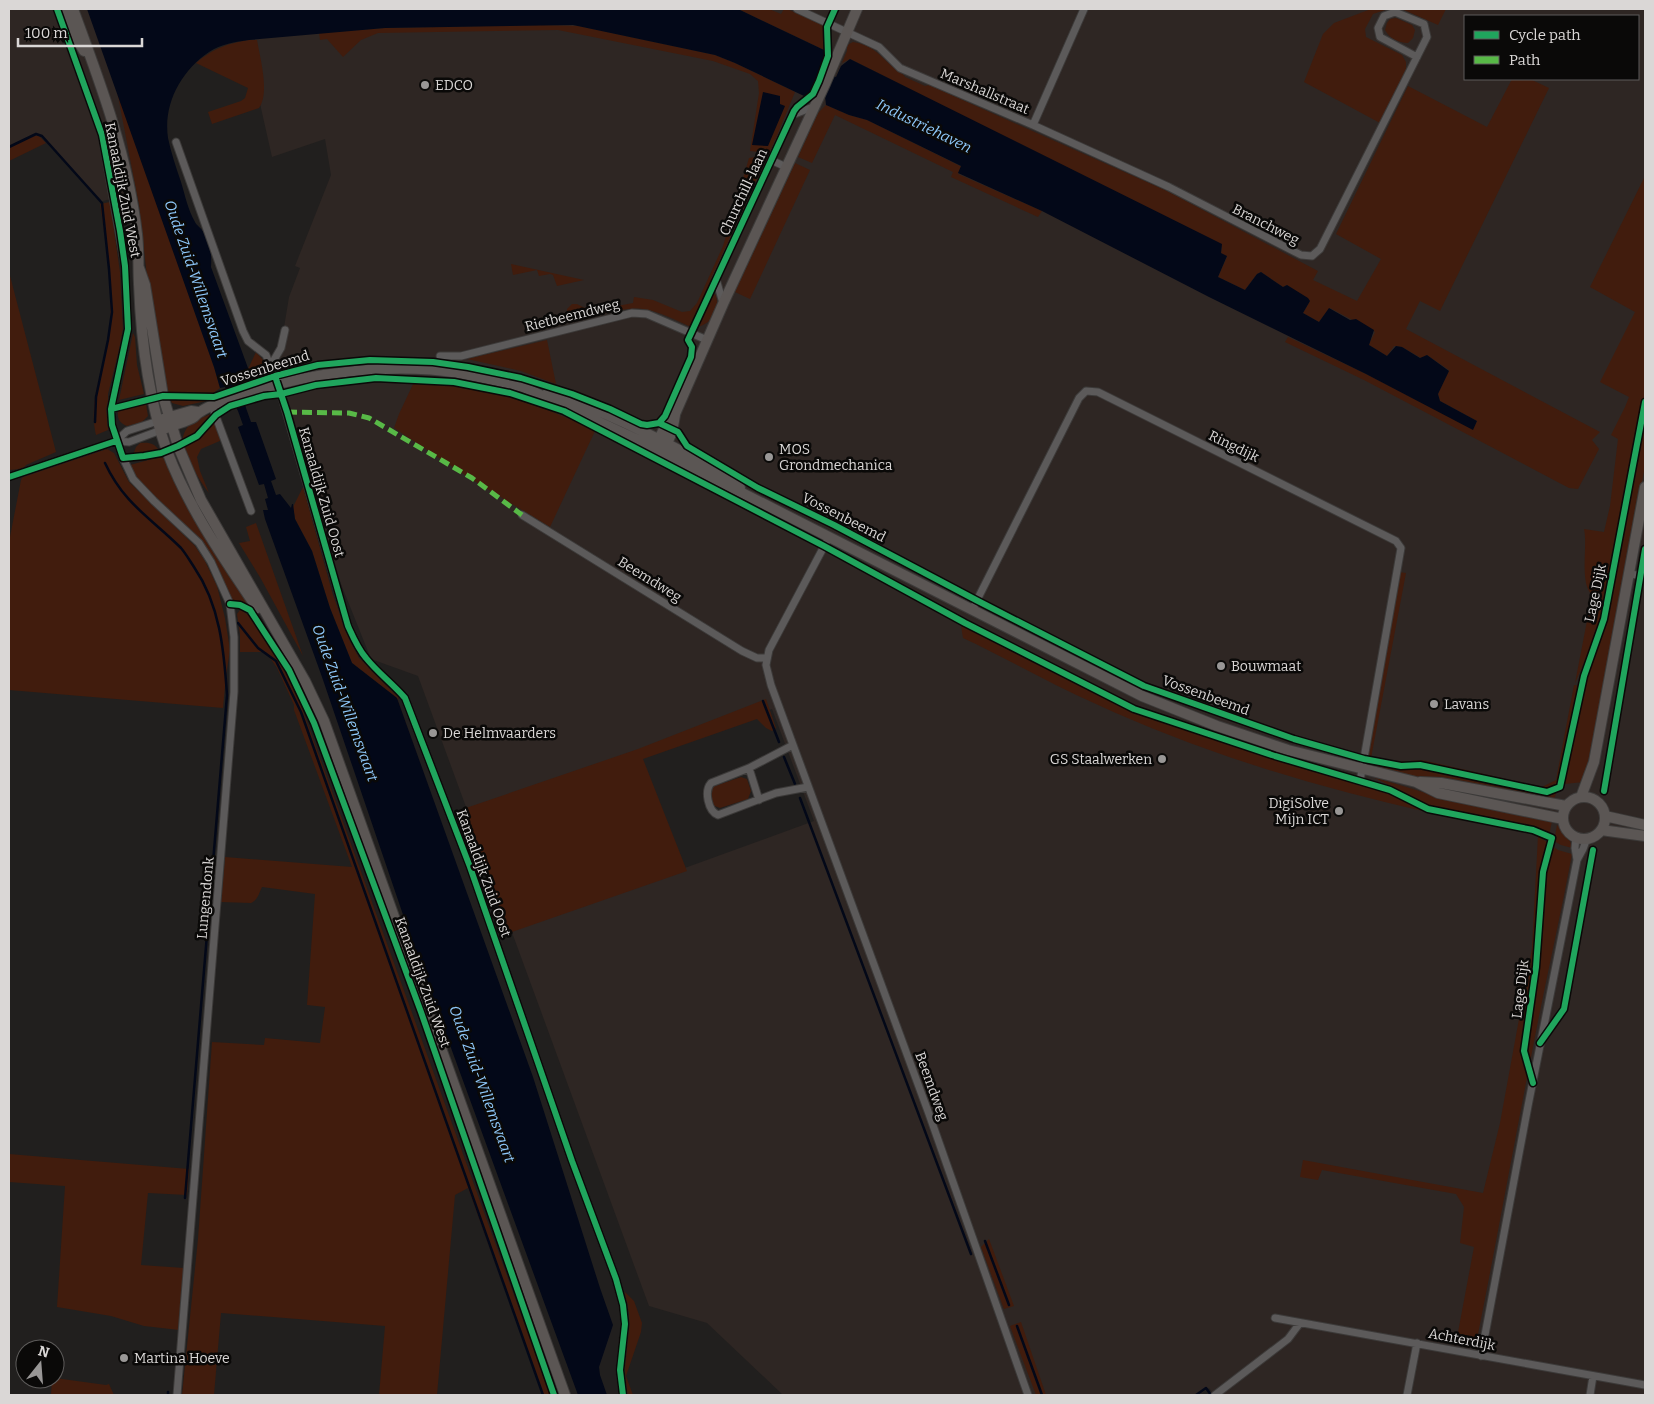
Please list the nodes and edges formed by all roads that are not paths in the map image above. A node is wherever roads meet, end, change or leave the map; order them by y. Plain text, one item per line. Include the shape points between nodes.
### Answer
1 (58, 9) edge
2 (66, 9) edge
3 (74, 9) edge
4 (797, 9) edge
5 (857, 9) edge
6 (1084, 9) edge
7 (846, 32) junction
8 (1417, 56) junction
9 (95, 69) junction
10 (813, 107) junction
11 (1033, 125) junction
12 (176, 142) dead end
13 (771, 160) junction
14 (786, 167) junction
15 (139, 268) junction
16 (723, 304) junction
17 (285, 330) dead end
18 (707, 340) junction
19 (440, 356) dead end
20 (271, 365) junction
21 (277, 384) junction
22 (524, 387) junction
23 (212, 406) junction
24 (170, 422) junction
25 (159, 425) junction
26 (116, 441) junction
27 (663, 441) junction
28 (657, 450) junction
29 (9, 477) edge
30 (1645, 486) edge
31 (752, 498) junction
32 (251, 511) dead end
33 (522, 515) dead end
34 (828, 537) junction
35 (1629, 574) junction
36 (1645, 576) edge
37 (972, 610) junction
38 (277, 633) junction
39 (766, 658) junction
40 (793, 745) junction
41 (1594, 762) junction
42 (749, 768) junction
43 (1362, 769) junction
44 (1360, 782) dead end
45 (1416, 782) junction
46 (808, 787) junction
47 (1581, 797) junction
48 (1594, 799) junction
49 (759, 800) junction
50 (1566, 806) junction
51 (1605, 816) junction
52 (1563, 819) junction
53 (1645, 825) edge
54 (1601, 830) junction
55 (1645, 836) edge
56 (1582, 838) junction
57 (1275, 1318) dead end
58 (1300, 1323) junction
59 (1417, 1344) junction
60 (1481, 1356) junction
61 (1594, 1376) junction
62 (1645, 1385) edge
63 (177, 1395) edge
64 (565, 1395) edge
65 (623, 1395) edge
66 (1028, 1395) edge
67 (1215, 1395) edge
68 (1408, 1395) edge
69 (1590, 1395) edge

1 - 26 street, Kanaaldijk Zuid West via 102,135 123,257 128,329 111,409
2 - 9 main road, Kanaaldijk Zuid West via 78,41
3 - 9 main road, Kanaaldijk Zuid West
4 - 7 street, Marshallstraat
5 - 7 main road, Churchill-laan
6 - 11 street, Marshallstraat
7 - 10 main road, Churchill-laan
7 - 11 street, Marshallstraat via 880,47 900,68
8 - 8 street, Branchweg via 1380,37 1378,28 1384,16 1395,12 1424,24 1427,37
8 - 11 street, Branchweg via 1320,249 1312,256 1300,256 1169,187
9 - 15 main road, Kanaaldijk Zuid West via 122,151 137,235
10 - 13 street, Churchill-laan via 792,115
10 - 14 main road, Churchill-laan
12 - 20 street, Kanaaldijk Zuid Oost via 243,331
13 - 14 street, Churchill-laan
13 - 16 street, Churchill-laan via 716,279
14 - 16 main road, Churchill-laan
15 - 24 main road, Kanaaldijk Zuid West via 145,284
15 - 25 main road, Kanaaldijk Zuid West via 142,334
16 - 18 main road, Churchill-laan
17 - 20 street via 281,348
18 - 19 street, Rietbeemdweg via 654,317 632,313 461,356
18 - 27 main road, Churchill-laan via 675,414 673,429
20 - 21 street, Kanaaldijk Zuid Oost
21 - 22 main road, Vossenbeemd via 334,373 412,369 458,373
21 - 23 main road, Vossenbeemd
21 - 65 street, Kanaaldijk Zuid Oost via 348,626 366,660 405,698 470,867 616,1279 623,1306 620,1370
22 - 27 main road, Vossenbeemd via 584,404
22 - 28 main road, Vossenbeemd
23 - 24 main road, Vossenbeemd via 198,412 191,411
23 - 32 street
24 - 25 main road, Vossenbeemd
24 - 38 main road, Kanaaldijk Zuid West via 201,500
25 - 26 street via 127,431
25 - 38 main road, Kanaaldijk Zuid West via 180,482 194,508 262,616
26 - 29 street
26 - 63 street, Lungendonk via 133,479 199,543 211,562 230,604 234,636 234,692
27 - 28 main road
27 - 31 main road, Vossenbeemd via 708,466
28 - 31 main road, Vossenbeemd
30 - 35 main road
31 - 34 main road, Vossenbeemd
33 - 39 street, Beemdweg via 742,651 757,658
34 - 37 main road, Vossenbeemd
34 - 39 street
35 - 36 street
35 - 41 main road
37 - 43 main road, Vossenbeemd via 1142,696 1288,750
37 - 43 street, Ringdijk via 1079,398 1086,391 1098,392 1396,541 1400,548
38 - 64 main road, Kanaaldijk Zuid West via 306,681 330,736
39 - 40 street, Beemdweg via 770,685
40 - 42 street
40 - 46 street, Beemdweg
41 - 47 main road
41 - 48 main road
42 - 49 street
42 - 49 street via 711,784 706,792 712,810 718,814
43 - 44 street
43 - 45 main road, Vossenbeemd
45 - 50 main road, Vossenbeemd via 1442,783
45 - 52 main road, Vossenbeemd via 1438,793
46 - 49 street
46 - 66 street, Beemdweg via 929,1114
47 - 48 main road
47 - 50 main road
48 - 51 main road via 1603,808
50 - 52 main road
51 - 53 main road
51 - 54 main road
52 - 56 main road via 1566,828
54 - 55 main road
54 - 56 main road via 1593,837
56 - 60 street, Lage Dijk via 1575,848 1577,860
57 - 58 street, Achterdijk
58 - 59 street, Achterdijk
58 - 67 street via 1288,1340
59 - 60 street, Achterdijk
59 - 68 street
60 - 61 street, Achterdijk
61 - 62 street, Achterdijk
61 - 69 street

